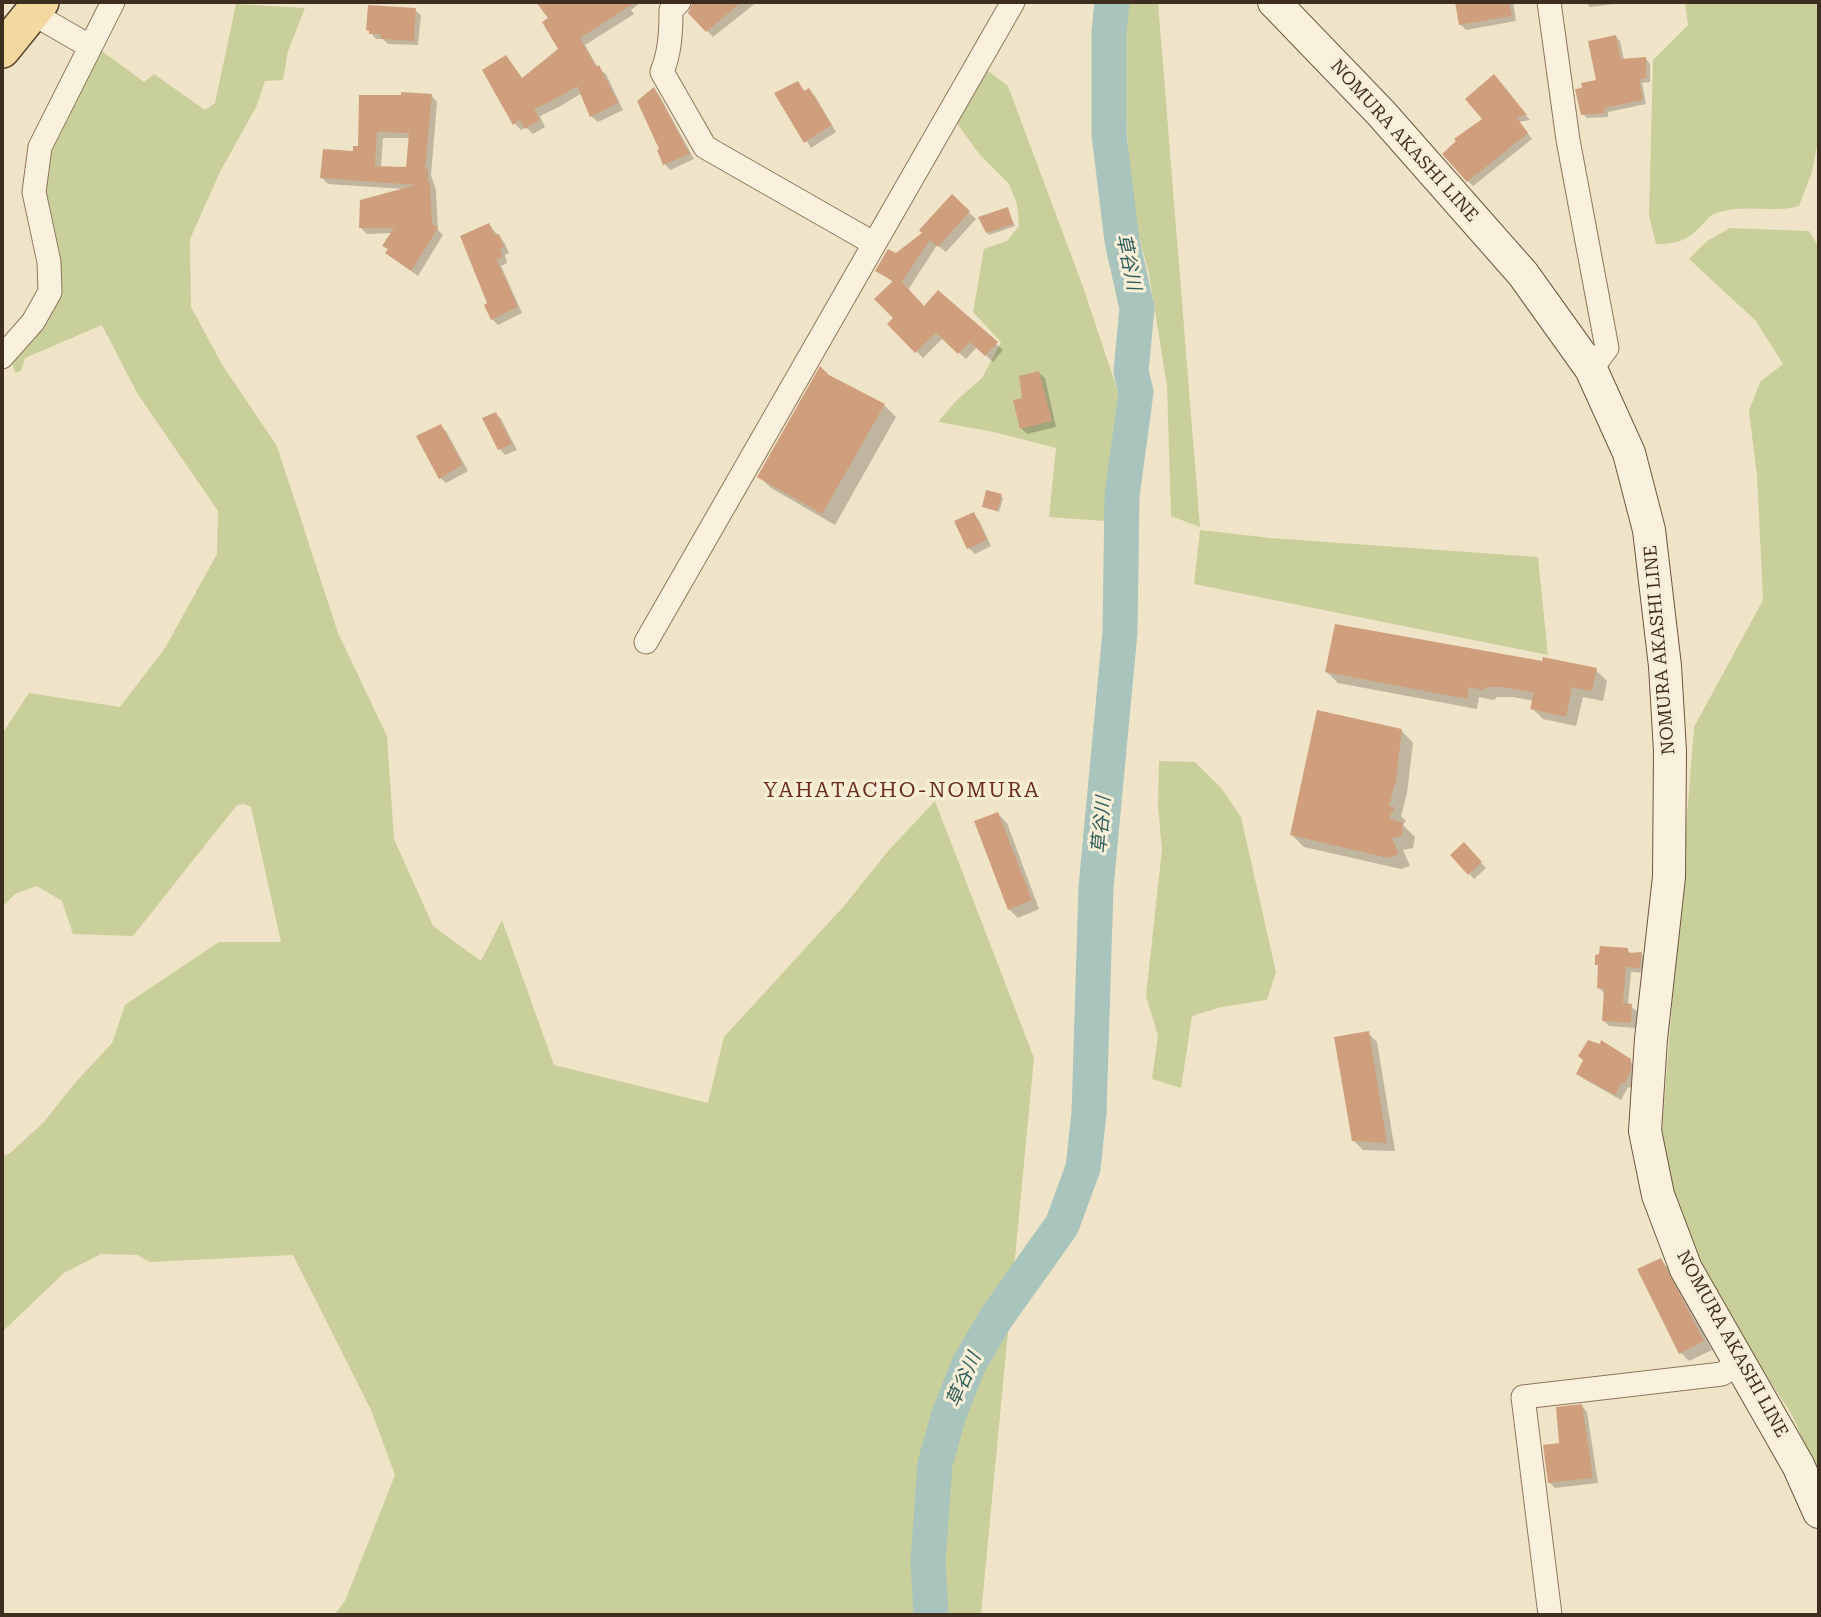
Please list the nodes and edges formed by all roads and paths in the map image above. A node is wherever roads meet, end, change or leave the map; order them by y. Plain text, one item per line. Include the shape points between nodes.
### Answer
1 (113, 2) edge
2 (679, 2) edge
3 (1013, 2) edge
4 (1274, 2) edge
5 (1549, 2) edge
6 (36, 7) edge
7 (89, 46) junction
8 (2, 50) edge
9 (873, 243) junction
10 (2, 357) edge
11 (1591, 369) junction
12 (646, 642) dead end
13 (1741, 1362) junction
14 (1819, 1512) edge
15 (1550, 1615) edge

1 - 7 street
2 - 9 street via 671,10 671,37 662,72 705,147
3 - 9 street
4 - 11 main road, NOMURA AKASHI LINE via 1381,113 1523,274
5 - 11 street via 1568,141 1607,348
6 - 7 street
6 - 8 main road
7 - 10 street via 40,147 34,192 49,261 50,292 33,322
9 - 12 street
11 - 13 main road, NOMURA AKASHI LINE via 1629,453 1649,530 1665,666 1670,877 1645,1131 1658,1195 1686,1269
13 - 14 main road, NOMURA AKASHI LINE
13 - 15 street via 1722,1374 1523,1397

